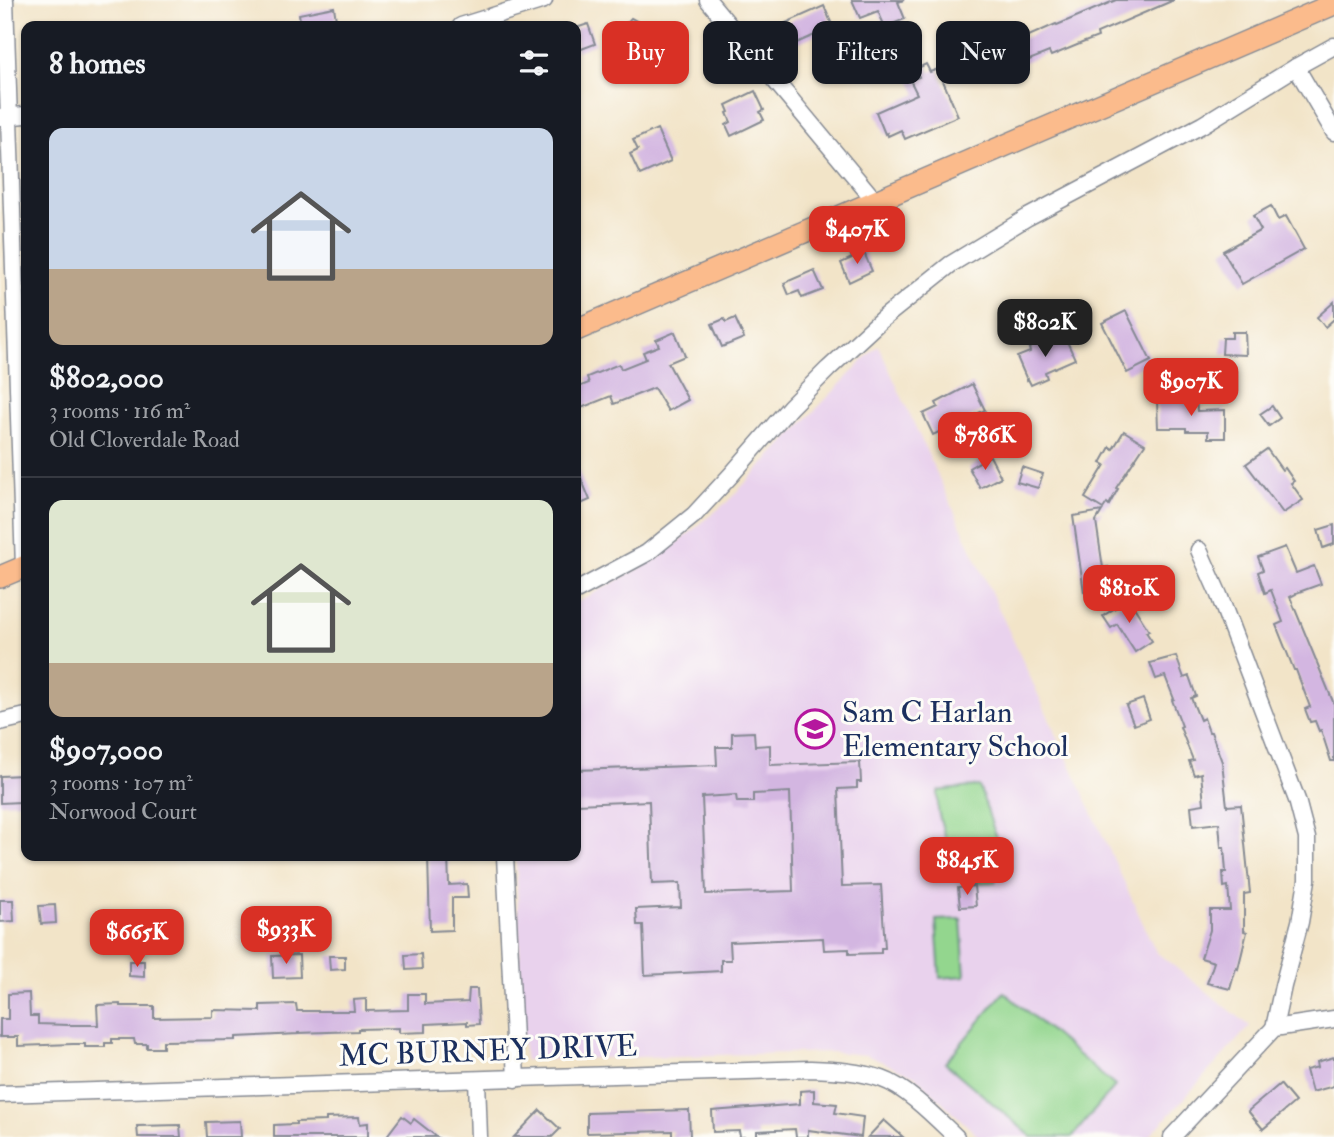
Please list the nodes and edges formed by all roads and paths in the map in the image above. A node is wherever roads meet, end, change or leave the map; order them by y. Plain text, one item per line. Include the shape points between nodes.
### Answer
1 (5, 0) edge
2 (544, 0) edge
3 (708, 0) edge
4 (1334, 4) edge
5 (1303, 7) edge
6 (477, 21) edge
7 (1334, 46) edge
8 (1296, 67) junction
9 (4, 117) edge
10 (1334, 132) edge
11 (876, 202) junction
12 (581, 328) edge
13 (21, 481) edge
14 (1199, 550) dead end
15 (21, 569) edge
16 (0, 577) edge
17 (581, 588) edge
18 (21, 717) edge
19 (0, 722) edge
20 (505, 861) edge
21 (1334, 1019) edge
22 (1273, 1028) junction
23 (516, 1079) junction
24 (477, 1080) junction
25 (0, 1094) edge
26 (479, 1137) edge
27 (956, 1137) edge
28 (1172, 1137) edge

1 - 9 street
2 - 6 street
3 - 11 street
4 - 5 main road
5 - 11 main road
7 - 8 street
8 - 10 street
8 - 17 street via 1202,125 1028,217 951,264 881,320 809,388 694,515 647,553
9 - 13 street
11 - 12 main road
14 - 22 street via 1297,800 1307,838 1300,922
15 - 16 main road
18 - 19 street
20 - 23 street
21 - 22 street
22 - 28 street
23 - 24 street, MC BURNEY DRIVE
23 - 27 street, MC BURNEY DRIVE via 847,1071 884,1079 914,1098
24 - 25 street, MC BURNEY DRIVE
24 - 26 street

